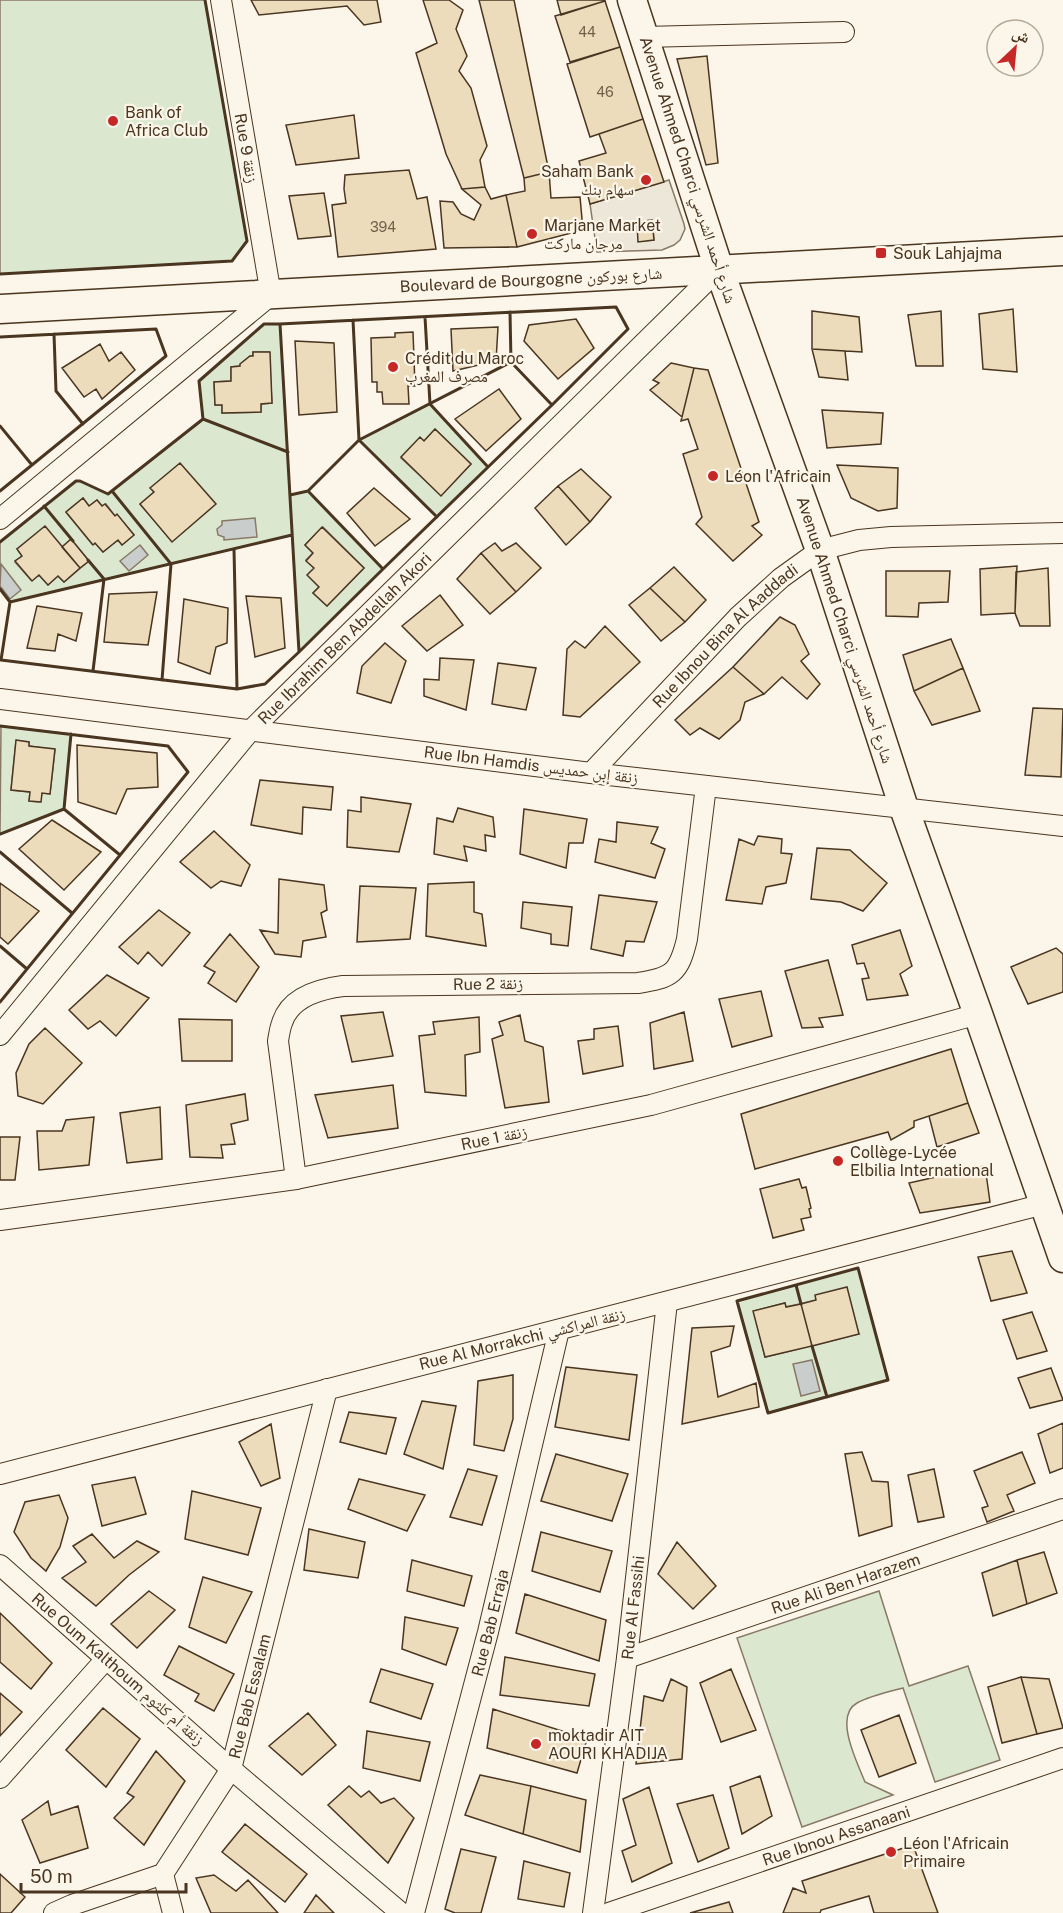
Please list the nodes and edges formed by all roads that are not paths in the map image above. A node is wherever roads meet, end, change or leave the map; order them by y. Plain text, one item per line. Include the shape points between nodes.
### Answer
1 (221, 0) edge
2 (633, 0) edge
3 (844, 32) dead end
4 (644, 37) junction
5 (1063, 251) edge
6 (719, 269) junction
7 (271, 295) junction
8 (0, 309) edge
9 (0, 519) edge
10 (1063, 533) edge
11 (820, 550) junction
12 (0, 699) edge
13 (250, 731) junction
14 (591, 773) junction
15 (706, 786) junction
16 (904, 808) junction
17 (1063, 826) edge
18 (978, 1014) junction
19 (0, 1035) edge
20 (296, 1179) junction
21 (1044, 1204) junction
22 (0, 1220) edge
23 (1063, 1258) edge
24 (667, 1302) junction
25 (559, 1330) junction
26 (327, 1389) junction
27 (0, 1474) edge
28 (1063, 1509) edge
29 (0, 1565) edge
30 (627, 1658) junction
31 (106, 1659) junction
32 (1063, 1758) edge
33 (231, 1769) junction
34 (0, 1778) edge
35 (163, 1874) junction
36 (54, 1913) edge
37 (173, 1913) edge
38 (401, 1913) edge
39 (414, 1913) edge
40 (593, 1913) edge
41 (609, 1913) edge

1 - 7 street, Rue 9 زنقة
2 - 4 street, Avenue Ahmed Charci شارع أحمد الشرسي
3 - 4 street
4 - 6 street, Avenue Ahmed Charci شارع أحمد الشرسي
5 - 6 street, Boulevard de Bourgogne شارع بوركون
6 - 7 street, Boulevard de Bourgogne شارع بوركون
6 - 11 street, Avenue Ahmed Charci شارع أحمد الشرسي
6 - 13 street, Rue Ibrahim Ben Abdellah Akori
7 - 8 street, Boulevard de Bourgogne شارع بوركون
7 - 9 street
10 - 11 street, Rue Ibnou Bina Al Aaddadi via 891,537
11 - 14 street, Rue Ibnou Bina Al Aaddadi via 738,617
11 - 16 street, Avenue Ahmed Charci شارع أحمد الشرسي
12 - 13 street, Rue Ibn Hamdis زنقة إبن حمديس
13 - 14 street, Rue Ibn Hamdis زنقة إبن حمديس
13 - 19 street, Rue Ibrahim Ben Abdellah Akori
14 - 15 street, Rue Ibn Hamdis زنقة إبن حمديس
15 - 16 street, Rue Ibn Hamdis زنقة إبن حمديس
15 - 20 street, Rue 2 زنقة via 683,956 675,971 659,980 343,986 321,989 290,1007 278,1041
16 - 17 street, Rue Ibn Hamdis زنقة إبن حمديس
16 - 18 street, Avenue Ahmed Charci شارع أحمد الشرسي
18 - 20 street, Rue 1 زنقة via 651,1106
18 - 21 street, Avenue Ahmed Charci شارع أحمد الشرسي
20 - 22 street, Rue 1 زنقة
21 - 23 street, Avenue Ahmed Charci شارع أحمد الشرسي
21 - 24 street, Rue Al Morrakchi زنقة المراكشي
24 - 25 street, Rue Al Morrakchi زنقة المراكشي
24 - 30 street, Rue Al Fassihi
25 - 26 street, Rue Al Morrakchi زنقة المراكشي
25 - 39 street, Rue Bab Erraja via 488,1632
26 - 27 street, Rue Al Morrakchi زنقة المراكشي
26 - 33 street, Rue Bab Essalam
28 - 30 street, Rue Ali Ben Harazem
29 - 31 street, Rue Oum Kalthoum زنقة أم كلثوم
30 - 40 street, Rue Al Fassihi
31 - 33 street, Rue Oum Kalthoum زنقة أم كلثوم
31 - 34 street
32 - 41 street, Rue Ibnou Assanaani
33 - 35 street, Rue Bab Essalam
33 - 38 street, Rue Oum Kalthoum زنقة أم كلثوم
35 - 36 street
35 - 37 street

